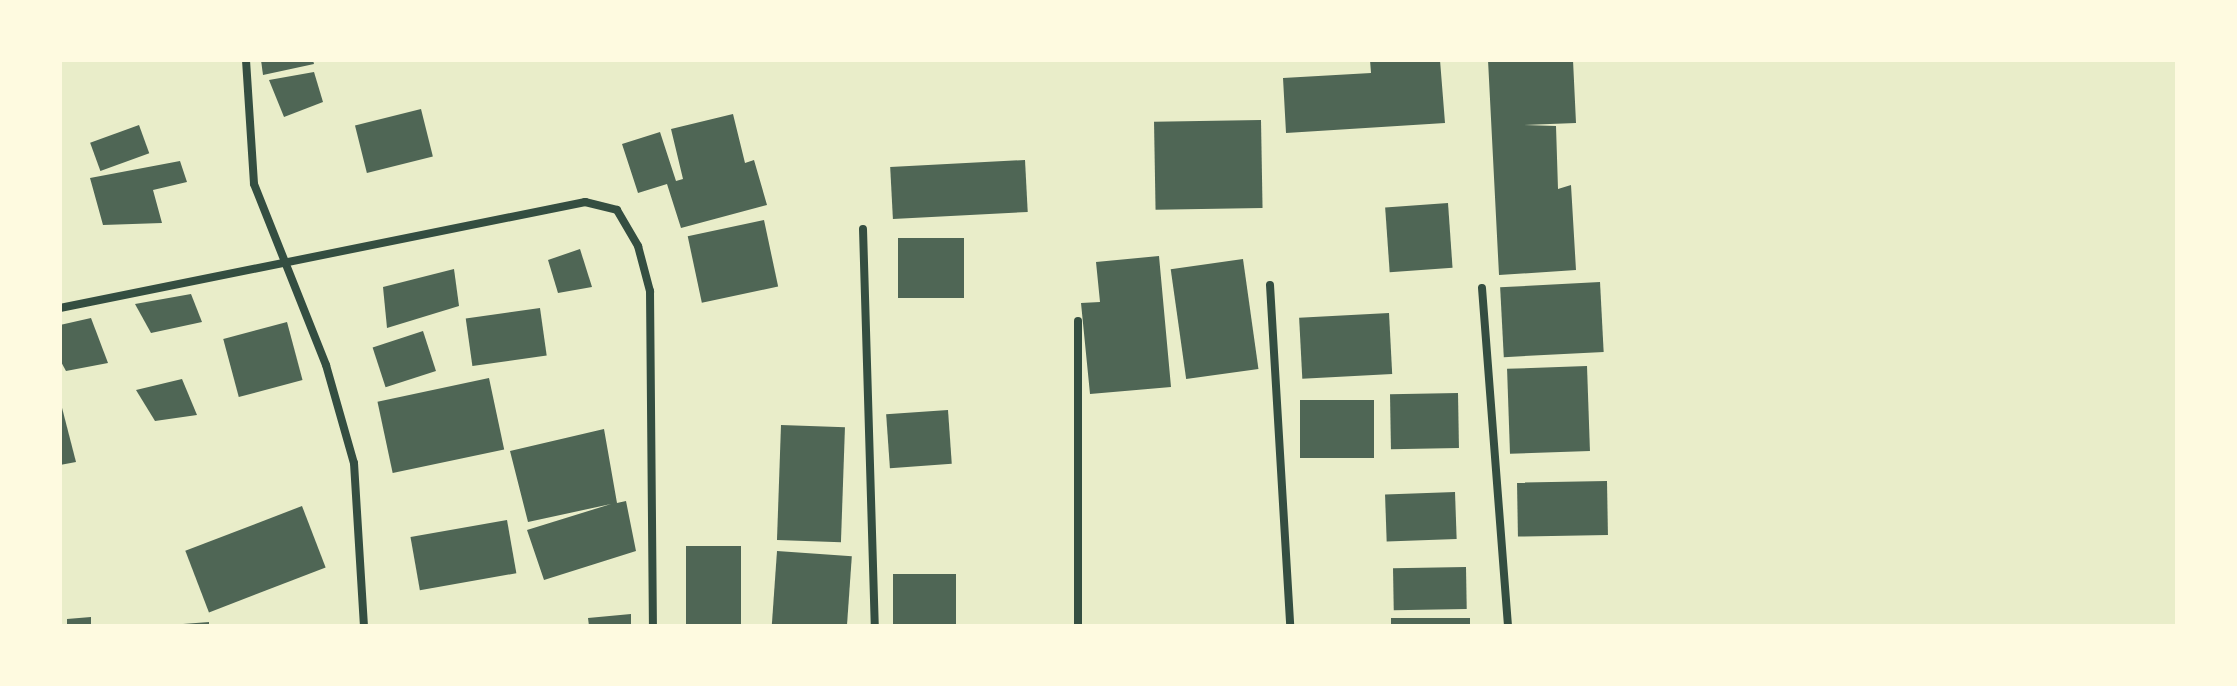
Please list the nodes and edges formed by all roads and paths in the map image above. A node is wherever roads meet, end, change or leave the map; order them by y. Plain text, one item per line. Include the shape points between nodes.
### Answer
1 (246, 60) edge
2 (863, 229) dead end
3 (283, 266) junction
4 (1270, 285) dead end
5 (1482, 288) dead end
6 (60, 308) edge
7 (1078, 321) dead end
8 (364, 626) edge
9 (653, 626) edge
10 (875, 626) edge
11 (1078, 626) edge
12 (1290, 626) edge
13 (1508, 626) edge

1 - 3 street via 254,184
2 - 10 street
3 - 6 street
3 - 8 street via 326,365 354,463
3 - 9 street via 585,202 617,210 638,246 650,291
4 - 12 street
5 - 13 street
7 - 11 street

